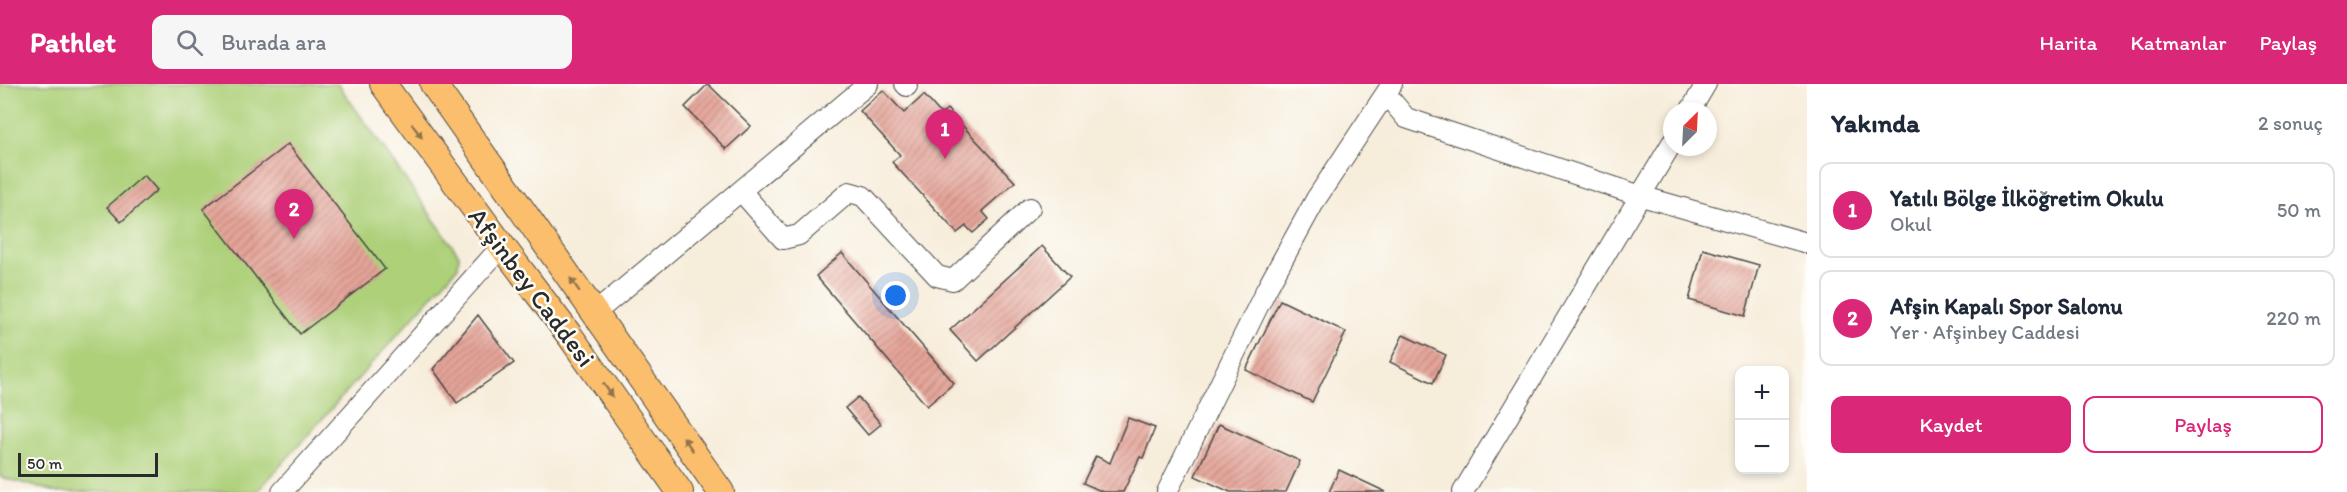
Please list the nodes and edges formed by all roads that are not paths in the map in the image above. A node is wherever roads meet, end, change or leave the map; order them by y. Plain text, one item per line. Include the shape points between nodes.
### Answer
1 (383, 84) edge
2 (433, 84) edge
3 (868, 84) edge
4 (1706, 84) edge
5 (1389, 89) edge
6 (1695, 102) edge
7 (1664, 156) edge
8 (741, 191) junction
9 (1641, 196) junction
10 (1030, 208) dead end
11 (1807, 243) edge
12 (502, 246) junction
13 (595, 313) junction
14 (282, 492) edge
15 (680, 492) edge
16 (721, 492) edge
17 (1167, 492) edge
18 (1463, 492) edge

1 -> 12 main road, Afşinbey Caddesi
13 -> 2 main road, Afşinbey Caddesi
3 - 8 street
4 - 6 street
5 - 9 street via 1406,118
5 - 17 street via 1316,200 1266,290
7 - 9 street
8 - 10 street via 783,239 799,235 849,192 862,196 937,276 952,280
8 - 13 street
9 - 11 street
9 - 18 street
12 - 14 street
12 -> 15 main road, Afşinbey Caddesi
16 -> 13 main road, Afşinbey Caddesi

